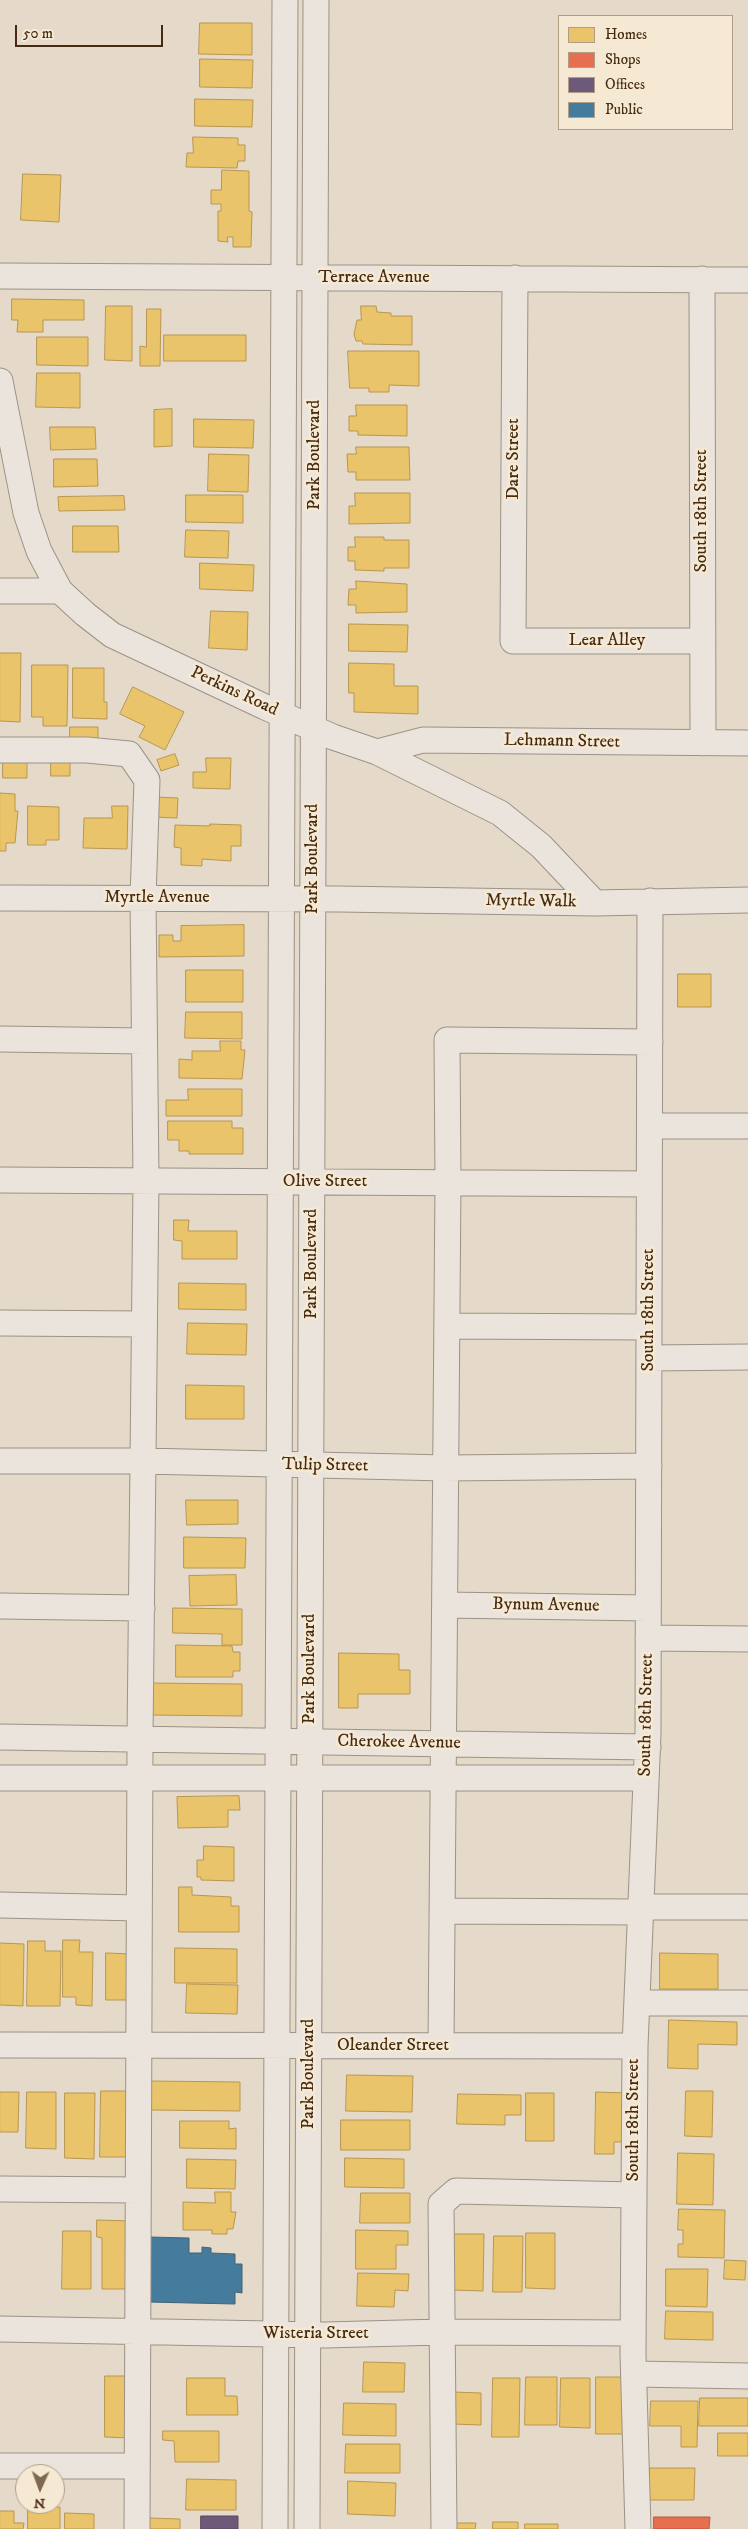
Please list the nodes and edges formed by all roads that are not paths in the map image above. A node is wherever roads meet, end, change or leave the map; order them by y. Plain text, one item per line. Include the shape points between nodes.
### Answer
1 (285, 0) edge
2 (316, 0) edge
3 (0, 276) edge
4 (285, 278) junction
5 (316, 278) junction
6 (516, 278) junction
7 (702, 279) junction
8 (748, 280) edge
9 (0, 381) edge
10 (5, 434) edge
11 (0, 591) edge
12 (60, 591) junction
13 (513, 640) joint
14 (701, 641) junction
15 (283, 715) junction
16 (314, 729) junction
17 (703, 743) junction
18 (748, 743) edge
19 (0, 750) edge
20 (377, 752) junction
21 (0, 898) edge
22 (143, 898) junction
23 (282, 899) junction
24 (313, 899) junction
25 (748, 900) edge
26 (650, 901) junction
27 (594, 903) junction
28 (0, 1039) edge
29 (144, 1041) junction
30 (650, 1042) junction
31 (651, 1126) junction
32 (748, 1126) edge
33 (0, 1180) edge
34 (146, 1180) junction
35 (281, 1182) junction
36 (312, 1182) junction
37 (448, 1182) junction
38 (649, 1184) junction
39 (0, 1323) edge
40 (144, 1324) junction
41 (447, 1326) junction
42 (649, 1327) junction
43 (748, 1357) edge
44 (649, 1358) junction
45 (0, 1461) edge
46 (143, 1461) junction
47 (279, 1465) junction
48 (311, 1466) junction
49 (649, 1466) junction
50 (446, 1468) junction
51 (445, 1605) junction
52 (0, 1606) edge
53 (142, 1608) junction
54 (648, 1608) junction
55 (648, 1638) junction
56 (748, 1639) edge
57 (0, 1736) edge
58 (140, 1738) junction
59 (278, 1741) junction
60 (310, 1742) junction
61 (443, 1744) junction
62 (648, 1747) junction
63 (0, 1778) edge
64 (140, 1778) junction
65 (278, 1778) junction
66 (310, 1778) junction
67 (443, 1778) junction
68 (646, 1778) junction
69 (0, 1905) edge
70 (748, 1907) edge
71 (139, 1908) junction
72 (640, 1909) junction
73 (442, 1911) junction
74 (748, 2002) edge
75 (638, 2003) junction
76 (0, 2045) edge
77 (139, 2045) junction
78 (440, 2045) junction
79 (277, 2046) junction
80 (309, 2046) junction
81 (635, 2046) junction
82 (0, 2189) edge
83 (138, 2190) junction
84 (634, 2195) junction
85 (0, 2329) edge
86 (138, 2331) junction
87 (442, 2332) junction
88 (633, 2333) junction
89 (276, 2334) junction
90 (308, 2334) junction
91 (634, 2374) junction
92 (748, 2376) edge
93 (0, 2466) edge
94 (137, 2466) junction
95 (137, 2529) edge
96 (275, 2529) edge
97 (308, 2529) edge
98 (444, 2529) edge
99 (638, 2529) edge

1 - 4 street
2 - 5 street, Park Boulevard
3 - 4 street, Terrace Avenue
4 - 5 street, Terrace Avenue
4 - 15 street
5 - 6 street, Terrace Avenue
5 - 16 street, Park Boulevard
6 - 7 street, Terrace Avenue
6 - 13 street, Dare Street
7 - 8 street, Terrace Avenue
7 - 14 street, South 18th Street
9 - 10 street, Perkins Road
10 - 12 street, Perkins Road via 39,551
11 - 12 street
12 - 15 street, Perkins Road via 112,635
13 - 14 street, Lear Alley
14 - 17 street, South 18th Street
15 - 16 street, Perkins Road
15 - 23 street
16 - 20 street, Perkins Road
16 - 24 street, Park Boulevard
17 - 18 street, Lehmann Street
17 - 20 street, Lehmann Street via 423,740
19 - 22 street via 87,750 129,754 147,780
20 - 27 street, Perkins Road via 500,813 541,846
21 - 22 street, Myrtle Avenue
22 - 23 street, Myrtle Avenue
22 - 29 street
23 - 24 street, Myrtle Avenue
23 - 35 street
24 - 27 street, Myrtle Walk
24 - 36 street, Park Boulevard
25 - 26 street, Myrtle Walk
26 - 27 street, Myrtle Walk
26 - 30 street, South 18th Street
28 - 29 street
29 - 34 street
30 - 31 street, South 18th Street
30 - 37 street via 447,1040
31 - 32 street
31 - 38 street, South 18th Street
33 - 34 street, Olive Street
34 - 35 street, Olive Street
34 - 40 street
35 - 36 street, Olive Street
35 - 47 street
36 - 37 street, Olive Street
36 - 48 street, Park Boulevard
37 - 38 street, Olive Street
37 - 41 street
38 - 42 street, South 18th Street
39 - 40 street
40 - 46 street
41 - 42 street
41 - 50 street
42 - 44 street, South 18th Street
43 - 44 street
44 - 49 street, South 18th Street
45 - 46 street, Tulip Street
46 - 47 street, Tulip Street
46 - 53 street
47 - 48 street, Tulip Street
47 - 59 street
48 - 50 street, Tulip Street
48 - 60 street, Park Boulevard
49 - 50 street, Tulip Street
49 - 54 street, South 18th Street
50 - 51 street
51 - 54 street, Bynum Avenue
51 - 61 street
52 - 53 street
53 - 58 street
54 - 55 street, South 18th Street
55 - 56 street
55 - 62 street, South 18th Street
57 - 58 street, Cherokee Avenue
58 - 59 street, Cherokee Avenue
58 - 64 street
59 - 60 street, Cherokee Avenue
59 - 65 street
60 - 61 street, Cherokee Avenue
60 - 66 street, Park Boulevard
61 - 62 street, Cherokee Avenue
61 - 67 street
62 - 68 street, South 18th Street
63 - 64 street, Cherokee Avenue
64 - 65 street, Cherokee Avenue
64 - 71 street
65 - 66 street, Cherokee Avenue
65 - 79 street
66 - 67 street, Cherokee Avenue
66 - 80 street, Park Boulevard
67 - 68 street, Cherokee Avenue
67 - 73 street
68 - 72 street, South 18th Street
69 - 71 street
70 - 72 street
71 - 77 street
72 - 73 street
72 - 75 street, South 18th Street
73 - 78 street
74 - 75 street
75 - 81 street, South 18th Street
76 - 77 street, Oleander Street
77 - 79 street, Oleander Street
77 - 83 street
78 - 80 street, Oleander Street
78 - 81 street, Oleander Street
79 - 80 street, Oleander Street
79 - 89 street
80 - 90 street, Park Boulevard
81 - 84 street, South 18th Street
82 - 83 street
83 - 86 street
84 - 87 street via 456,2191 441,2204
84 - 88 street, South 18th Street
85 - 86 street, Wisteria Street
86 - 89 street, Wisteria Street
86 - 94 street
87 - 88 street, Wisteria Street
87 - 90 street, Wisteria Street
87 - 98 street
88 - 91 street, South 18th Street
89 - 90 street, Wisteria Street
89 - 96 street
90 - 97 street, Park Boulevard
91 - 92 street
91 - 99 street, South 18th Street
93 - 94 street
94 - 95 street

